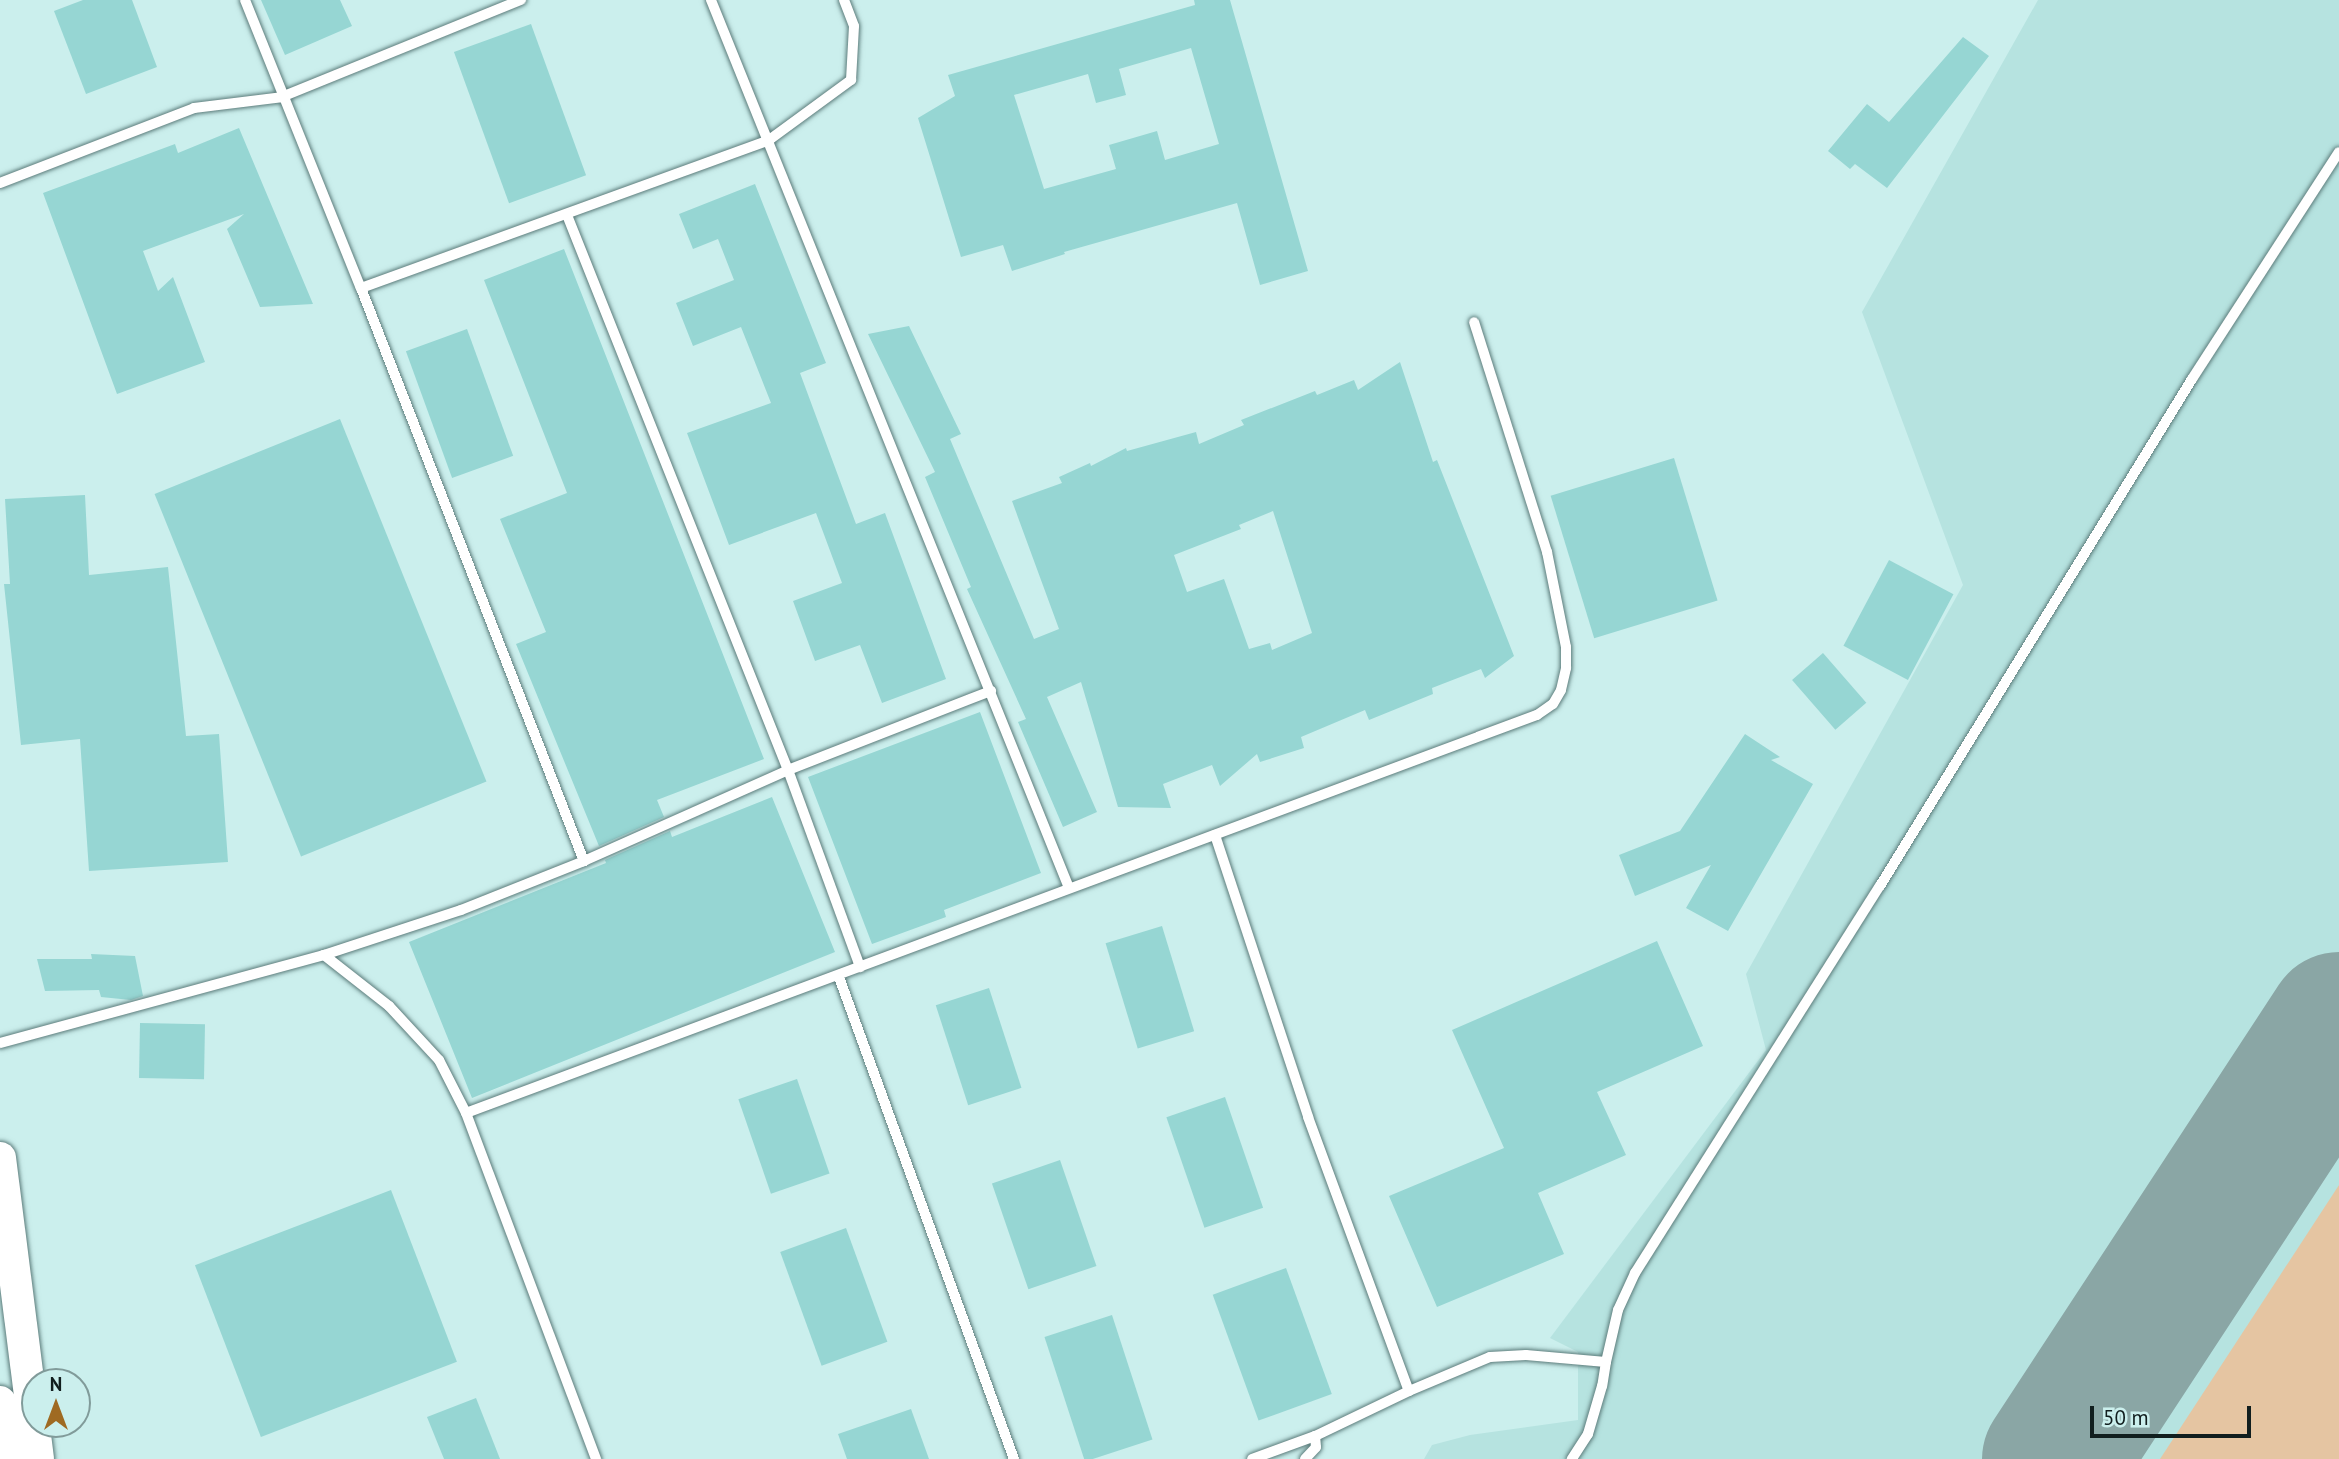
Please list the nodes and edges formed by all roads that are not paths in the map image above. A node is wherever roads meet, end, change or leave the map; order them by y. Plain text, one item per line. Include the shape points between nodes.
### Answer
1 (245, 0) edge
2 (521, 0) edge
3 (711, 0) edge
4 (844, 0) edge
5 (283, 97) junction
6 (769, 140) junction
7 (2339, 152) edge
8 (0, 183) edge
9 (566, 215) junction
10 (362, 288) junction
11 (1474, 322) dead end
12 (991, 691) junction
13 (788, 771) junction
14 (1215, 835) junction
15 (584, 861) junction
16 (1069, 888) junction
17 (324, 955) junction
18 (860, 967) junction
19 (839, 977) junction
20 (0, 1043) edge
21 (466, 1113) junction
22 (0, 1158) edge
23 (1606, 1362) junction
24 (1409, 1391) junction
25 (0, 1402) edge
26 (1315, 1436) junction
27 (7, 1459) edge
28 (38, 1459) edge
29 (596, 1459) edge
30 (1014, 1459) edge
31 (1252, 1459) edge
32 (1305, 1459) edge
33 (1572, 1459) edge

1 - 5 lane
2 - 5 lane
3 - 6 lane
4 - 6 lane via 854,26 851,79
5 - 8 lane via 194,108
5 - 10 lane
6 - 9 lane
6 - 12 lane
7 - 23 lane via 2192,379 1888,875 1635,1273 1618,1310
9 - 10 lane
9 - 13 lane
10 - 15 lane
11 - 14 lane via 1547,552 1566,647 1561,690 1553,704 1537,715
12 - 13 lane
12 - 16 lane
13 - 15 lane
13 - 18 lane
14 - 16 lane
14 - 24 lane via 1308,1117
15 - 17 lane via 461,910
16 - 18 lane
17 - 20 lane
17 - 21 lane via 389,1006 439,1060
18 - 19 lane
19 - 21 lane
19 - 30 lane
21 - 29 lane
22 - 28 highway
23 - 24 lane via 1526,1355 1490,1357
23 - 33 lane via 1588,1434
24 - 26 lane
25 - 27 highway
26 - 31 lane
26 - 32 lane via 1316,1447

